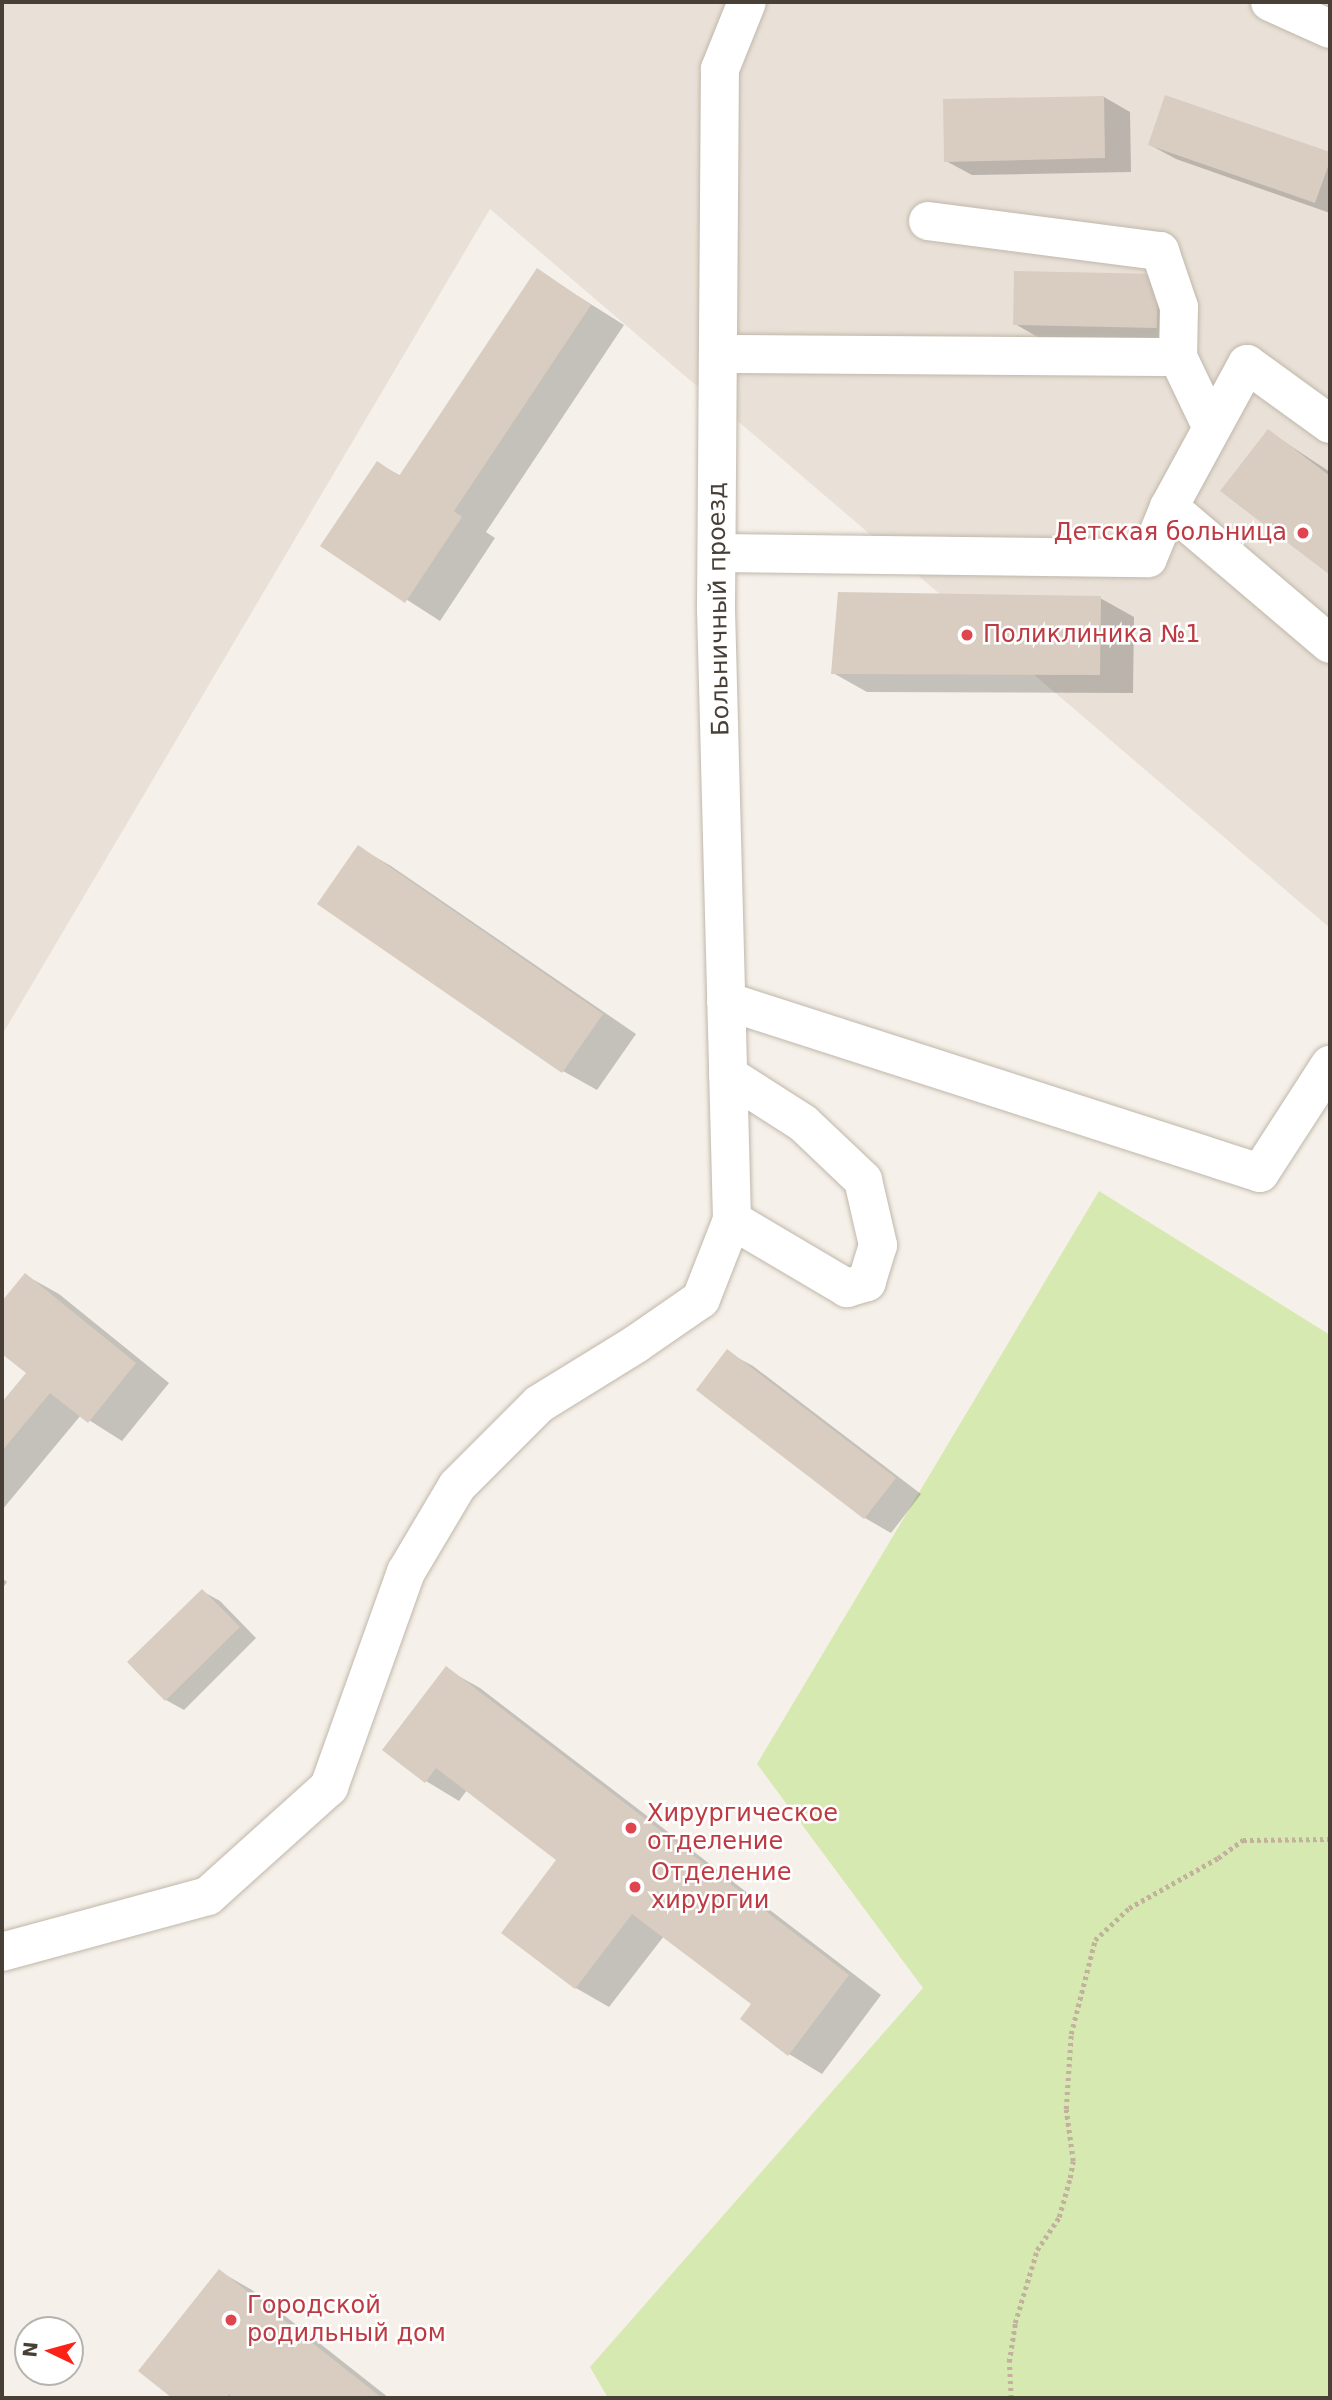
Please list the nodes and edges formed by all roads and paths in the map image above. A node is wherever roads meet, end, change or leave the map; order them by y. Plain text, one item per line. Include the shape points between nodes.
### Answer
1 (747, 2) edge
2 (1270, 2) edge
3 (1330, 29) edge
4 (928, 221) dead end
5 (718, 354) junction
6 (1178, 357) junction
7 (1330, 424) edge
8 (1211, 426) junction
9 (1169, 507) junction
10 (717, 553) junction
11 (1330, 644) edge
12 (726, 1001) junction
13 (1330, 1065) edge
14 (729, 1075) junction
15 (732, 1220) junction
16 (1330, 1839) edge
17 (2, 1952) edge
18 (1011, 2398) edge

1 - 5 street, Больничный проезд via 720,69
2 - 3 street
4 - 6 street via 1160,251 1180,307
5 - 6 street
5 - 10 street, Больничный проезд
6 - 8 street
7 - 8 street via 1247,364
8 - 9 street
9 - 10 street via 1148,558
9 - 11 street
10 - 12 street, Больничный проезд
12 - 13 street via 1260,1172
12 - 14 street, Больничный проезд
14 - 15 street, Больничный проезд
14 - 15 street via 803,1123 863,1180 878,1245 867,1282 847,1288
15 - 17 street via 701,1299 539,1404 457,1486 406,1572 329,1787 208,1896
16 - 18 path via 1243,1840 1129,1908 1095,1940 1071,2034 1066,2109 1073,2161 1070,2178 1059,2217 1037,2250 1018,2314 1009,2362

